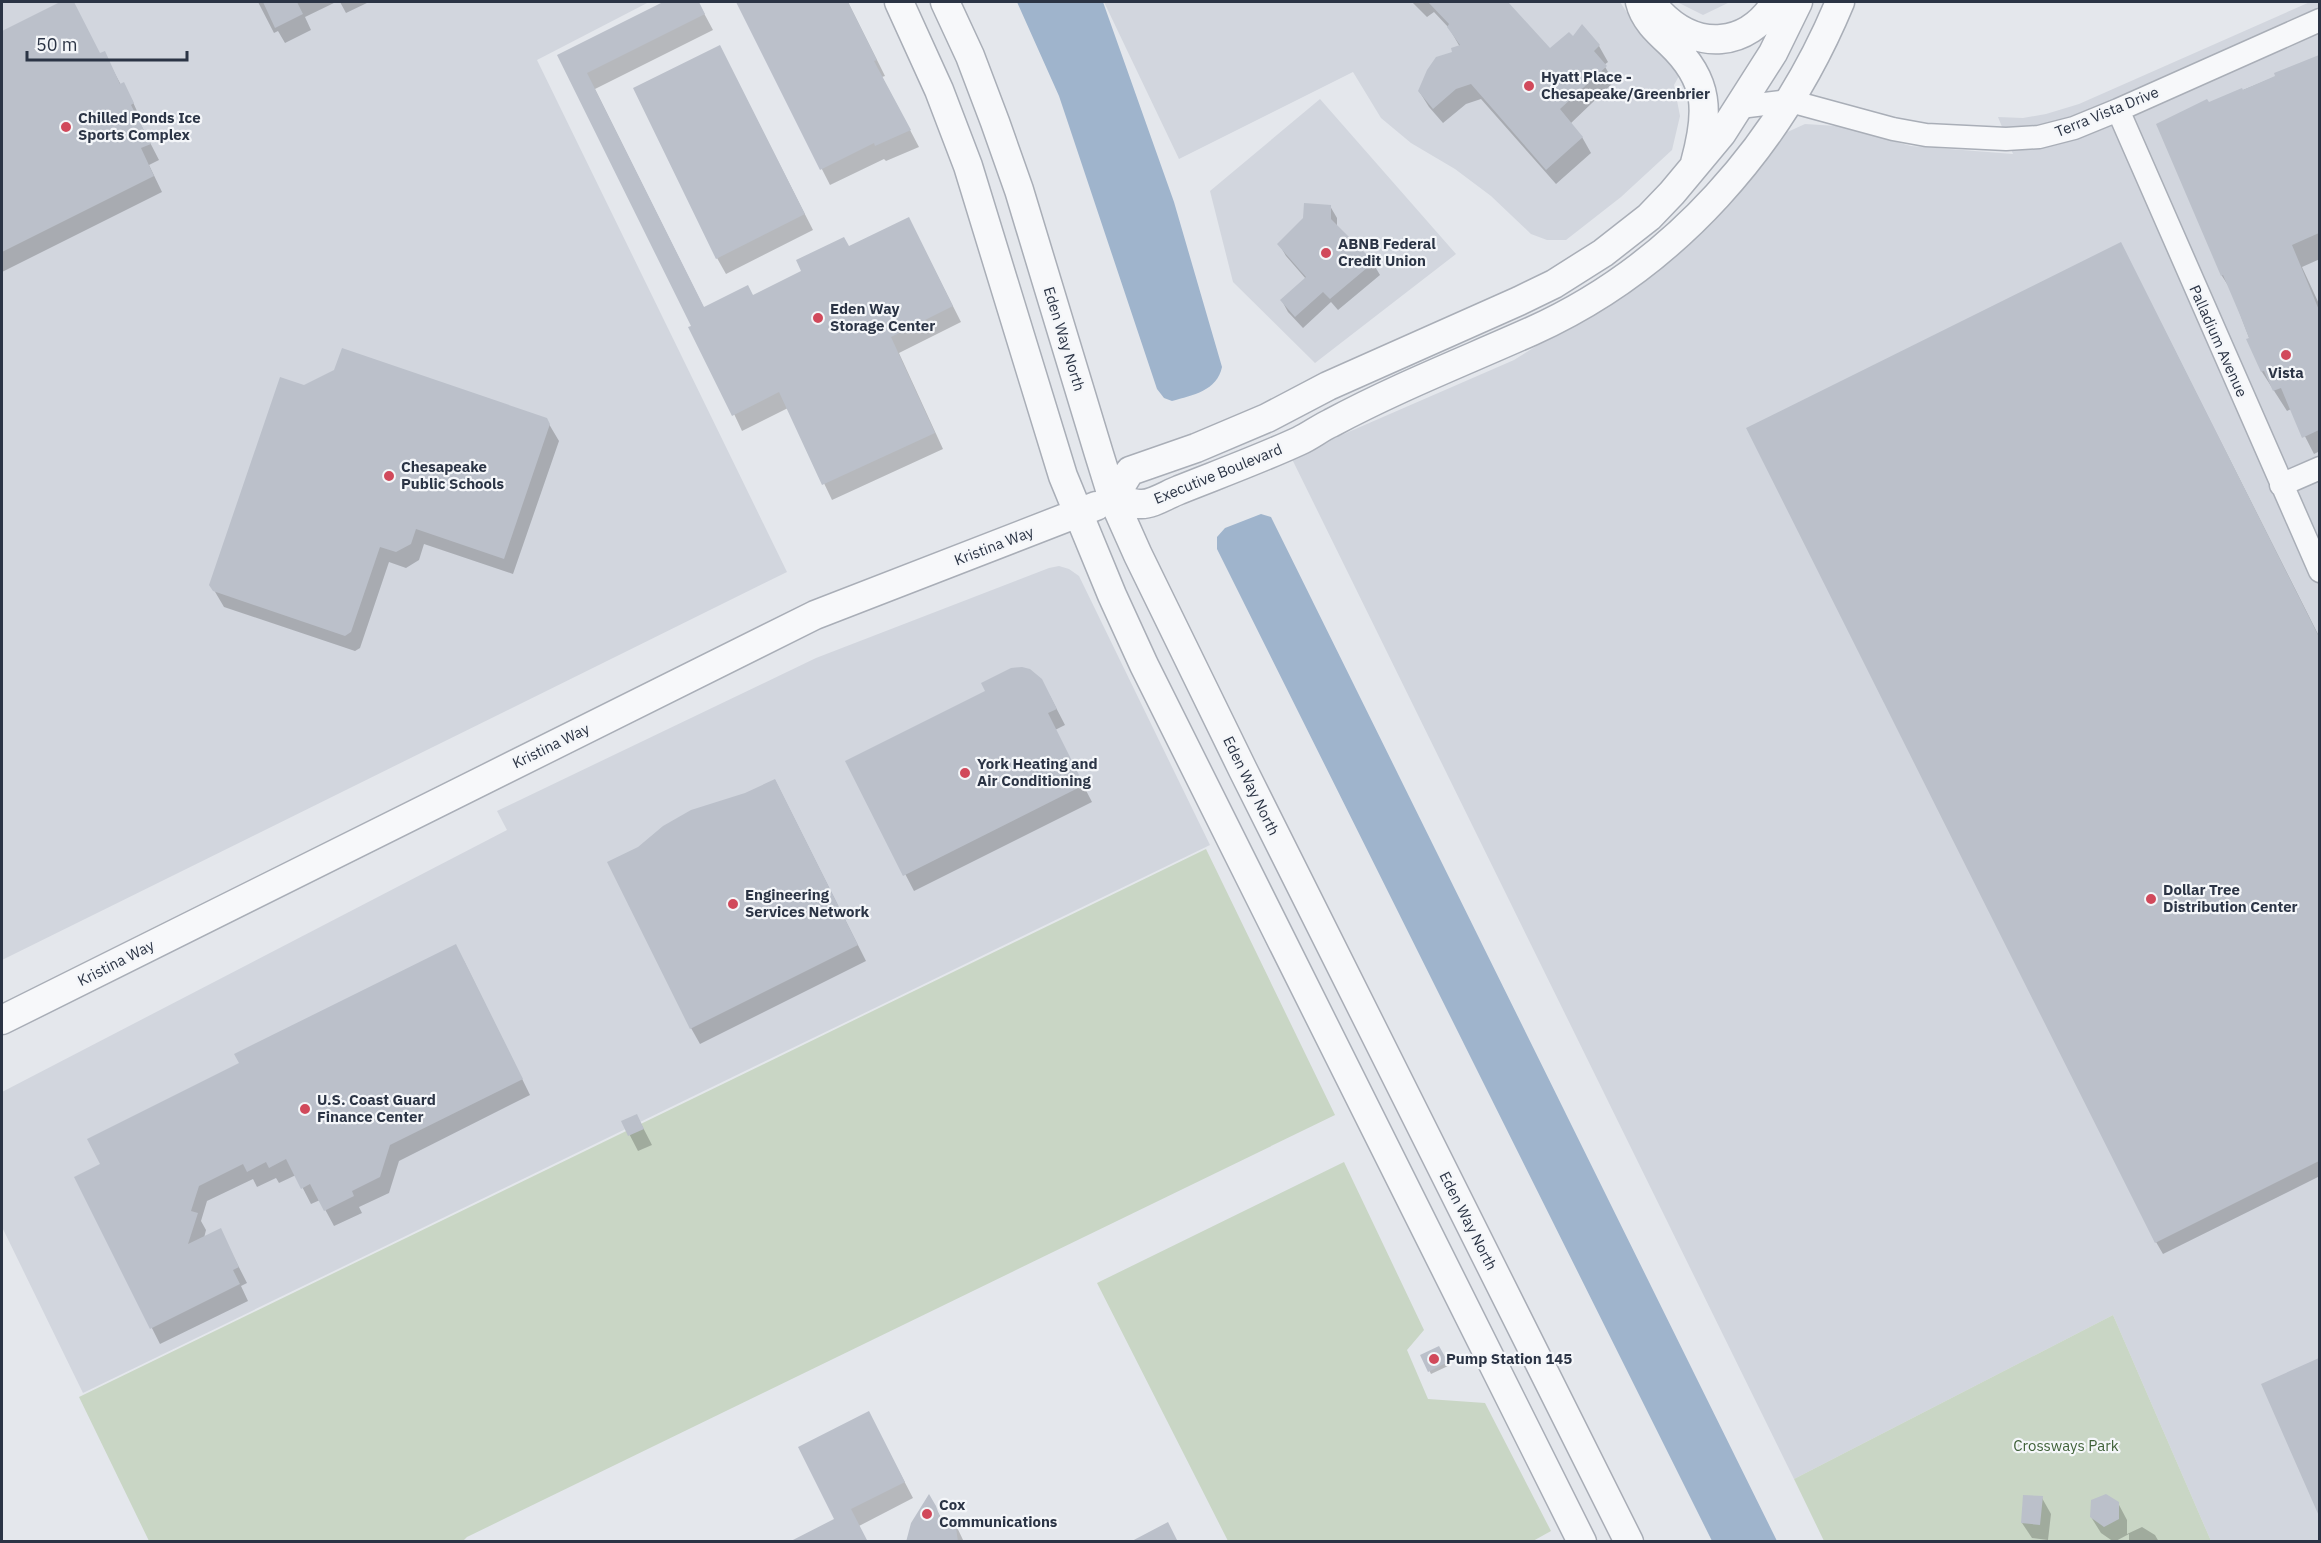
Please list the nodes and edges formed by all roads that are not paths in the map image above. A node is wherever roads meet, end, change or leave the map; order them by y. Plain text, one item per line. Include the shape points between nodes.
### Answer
1 (899, 2) edge
2 (945, 2) edge
3 (1640, 2) edge
4 (1648, 2) edge
5 (1776, 2) edge
6 (1798, 2) edge
7 (1840, 2) edge
8 (2319, 20) edge
9 (1790, 101) junction
10 (1740, 107) junction
11 (2118, 110) junction
12 (1693, 170) junction
13 (2319, 468) edge
14 (2281, 485) junction
15 (1113, 499) junction
16 (1077, 513) junction
17 (2319, 571) edge
18 (2, 1020) edge
19 (1582, 1542) edge
20 (1629, 1542) edge

1 - 16 street via 968,166
2 - 15 street, Eden Way North via 1019,190
3 - 12 street via 1646,17 1692,68 1702,93 1703,120
4 - 5 street via 1680,30 1704,40 1717,40 1736,36 1756,24
6 - 10 street
7 - 9 street, Executive Boulevard
8 - 11 street, Terra Vista Drive
9 - 10 street, Terra Vista Drive
9 - 11 street, Terra Vista Drive via 1926,135 2006,139 2056,134
9 - 15 street, Executive Boulevard via 1735,178 1637,269 1583,304 1533,331 1356,410 1299,441 1142,505
10 - 12 street
11 - 14 street, Palladium Avenue
12 - 15 street via 1641,223 1554,284 1328,386 1267,418 1130,471
13 - 14 street
14 - 17 street, Palladium Avenue
15 - 16 street, Kristina Way
15 - 20 street, Eden Way North via 1173,629
16 - 18 street, Kristina Way via 815,615
16 - 19 street via 1144,665

